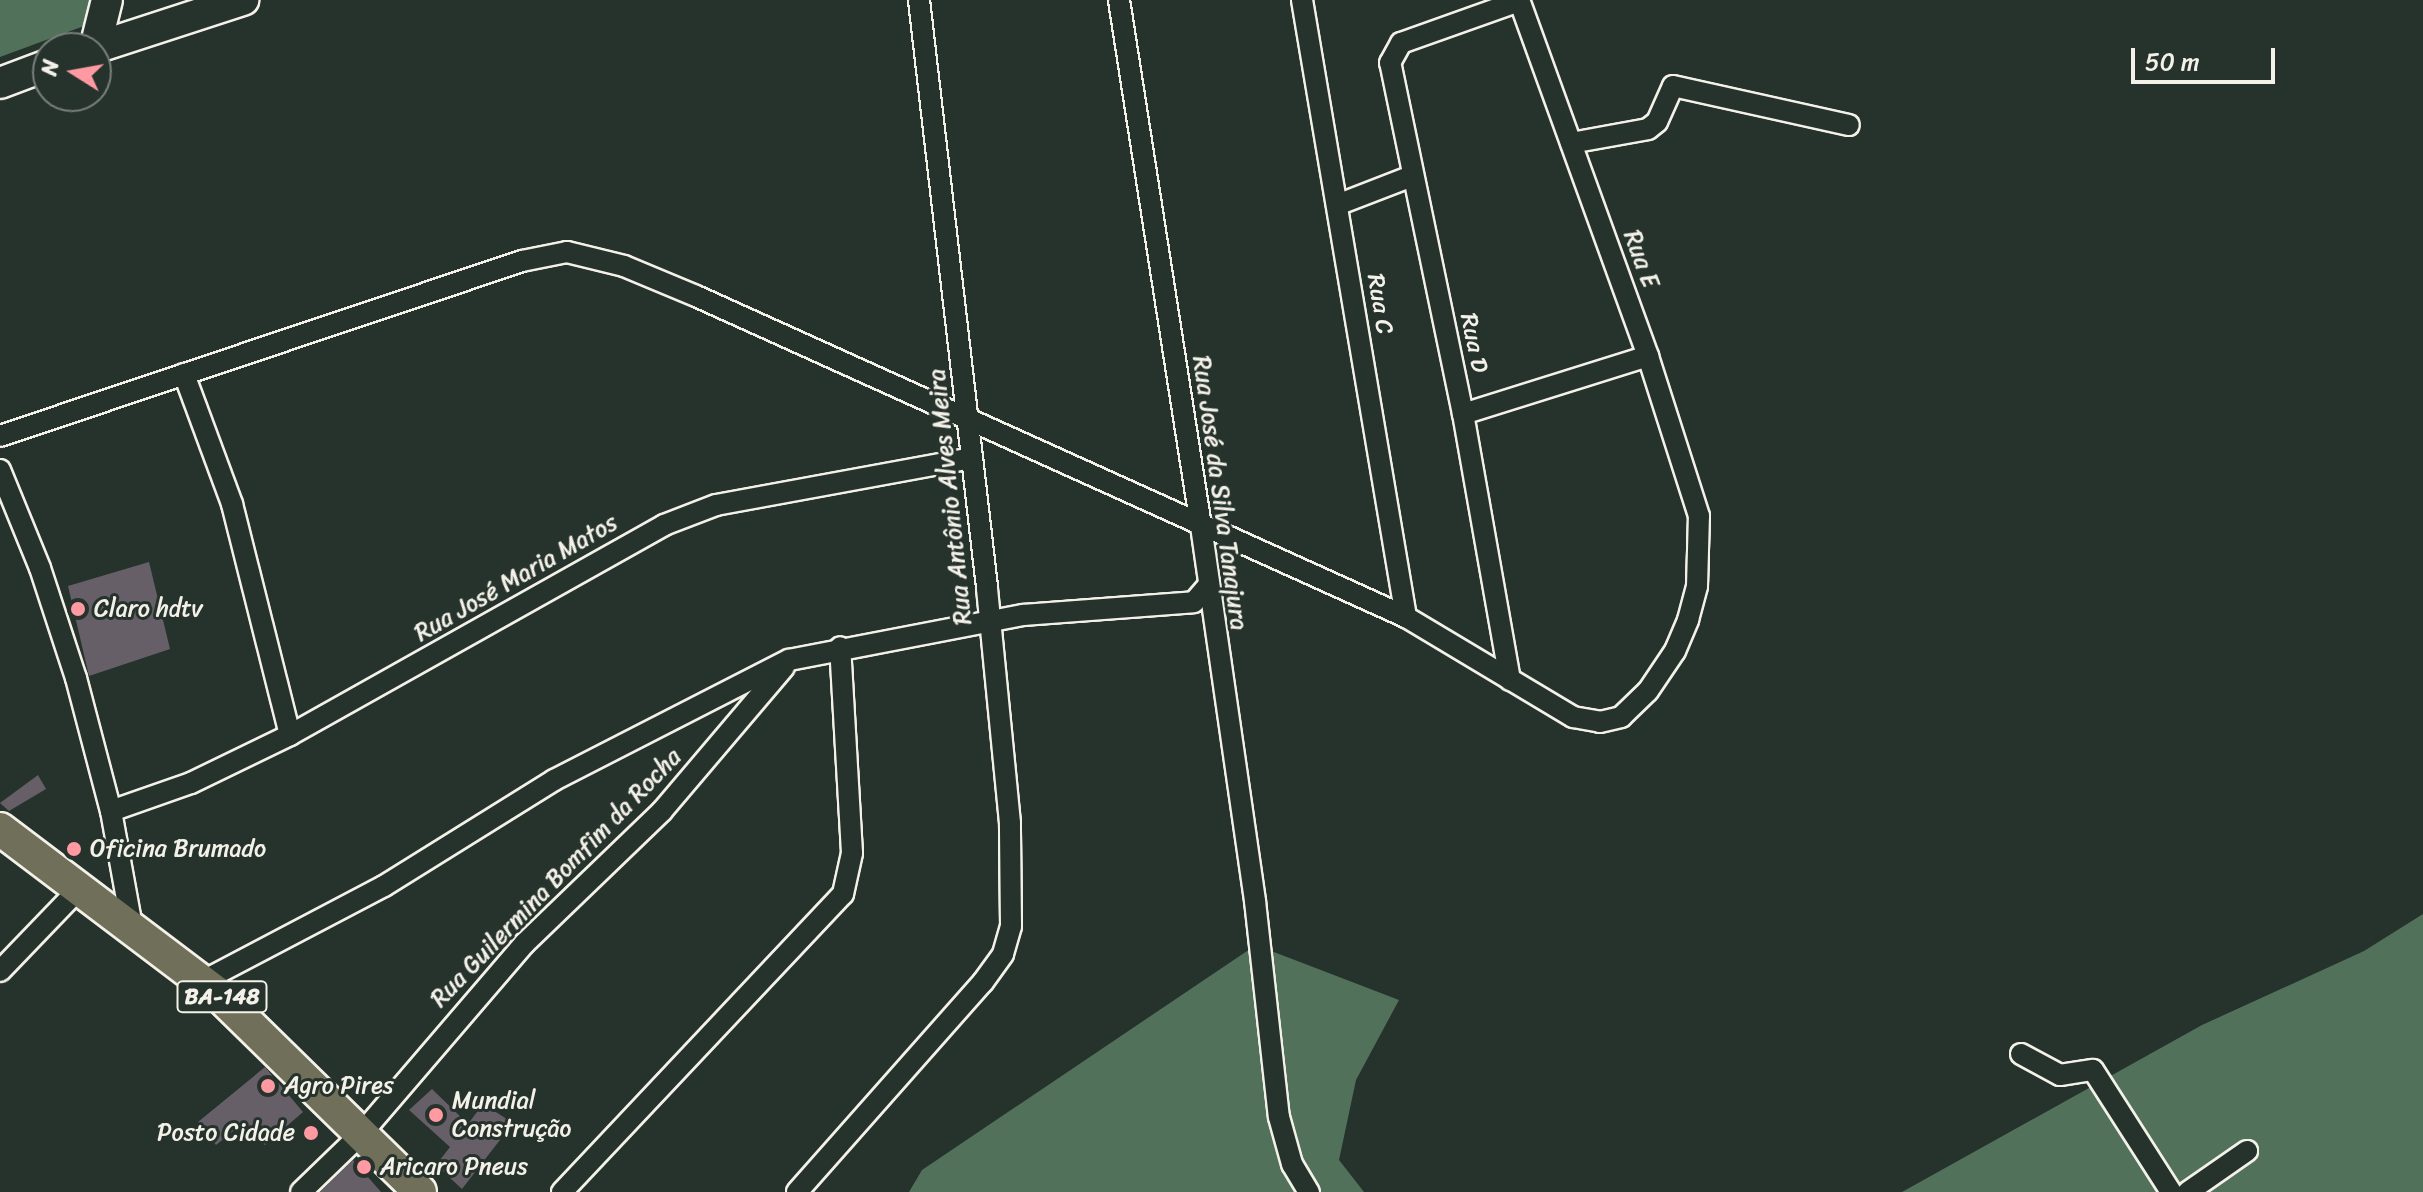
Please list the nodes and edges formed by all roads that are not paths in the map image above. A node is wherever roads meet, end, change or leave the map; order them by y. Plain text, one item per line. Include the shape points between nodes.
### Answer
1 (107, 0) edge
2 (243, 0) edge
3 (919, 0) edge
4 (1119, 0) edge
5 (1302, 0) edge
6 (1519, 0) edge
7 (99, 32) edge
8 (112, 42) edge
9 (32, 71) edge
10 (0, 83) edge
11 (1849, 125) dead end
12 (1571, 143) junction
13 (1412, 176) junction
14 (1337, 205) junction
15 (1648, 356) junction
16 (184, 374) junction
17 (1463, 414) junction
18 (967, 418) junction
19 (0, 436) edge
20 (971, 458) junction
21 (0, 470) edge
22 (1201, 526) junction
23 (1207, 587) junction
24 (1406, 617) junction
25 (989, 620) junction
26 (840, 647) junction
27 (789, 660) junction
28 (1510, 680) junction
29 (290, 735) junction
30 (111, 811) junction
31 (0, 829) edge
32 (79, 889) junction
33 (132, 927) junction
34 (0, 971) edge
35 (203, 981) junction
36 (2021, 1054) dead end
37 (362, 1133) junction
38 (2247, 1151) dead end
39 (301, 1192) edge
40 (420, 1192) edge
41 (562, 1192) edge
42 (797, 1192) edge
43 (1309, 1192) edge
44 (2171, 1192) edge
45 (2188, 1192) edge

1 - 7 street
2 - 8 street
3 - 18 street, Rua Antônio Alves Meira
4 - 22 street, Rua José da Silva Tanajura
5 - 14 street, Rua C
6 - 12 street, Rua E
6 - 13 street, Rua D via 1401,43 1390,63
9 - 10 street
11 - 12 street via 1673,86 1657,122 1648,129
12 - 15 street, Rua E
13 - 14 street
13 - 17 street, Rua D
14 - 24 street, Rua C
15 - 17 street
15 - 28 street, Rua E via 1687,469 1702,539 1697,586 1675,651 1648,691 1621,717 1600,722 1573,717
16 - 18 street via 522,261 567,252 638,272
16 - 19 street
16 - 29 street via 232,504
17 - 28 street, Rua D
18 - 20 street, Rua Antônio Alves Meira
18 - 22 street
20 - 25 street, Rua Antônio Alves Meira
20 - 29 street, Rua José Maria Matos via 741,499 664,525
21 - 30 street via 54,607
22 - 23 street, Rua José da Silva Tanajura
22 - 24 street
23 - 25 street via 1194,602
23 - 43 street, Rua José da Silva Tanajura via 1279,1117 1292,1164
24 - 28 street
25 - 26 street
25 - 42 street, Rua Antônio Alves Meira via 1014,893 1003,954
26 - 27 street
26 - 41 street via 852,853 843,894
27 - 35 street via 554,780 384,886
27 - 37 street, Rua Guilermina Bomfim da Rocha via 662,811 525,943
29 - 30 street, Rua José Maria Matos via 191,783
30 - 33 street
31 - 32 main road, BA-148
32 - 33 main road, BA-148
32 - 34 street
33 - 35 main road, BA-148
35 - 37 main road, BA-148
36 - 44 street via 2060,1075 2093,1070
37 - 39 street, Rua Guilermina Bomfim da Rocha
37 - 40 main road, BA-148
38 - 45 street

